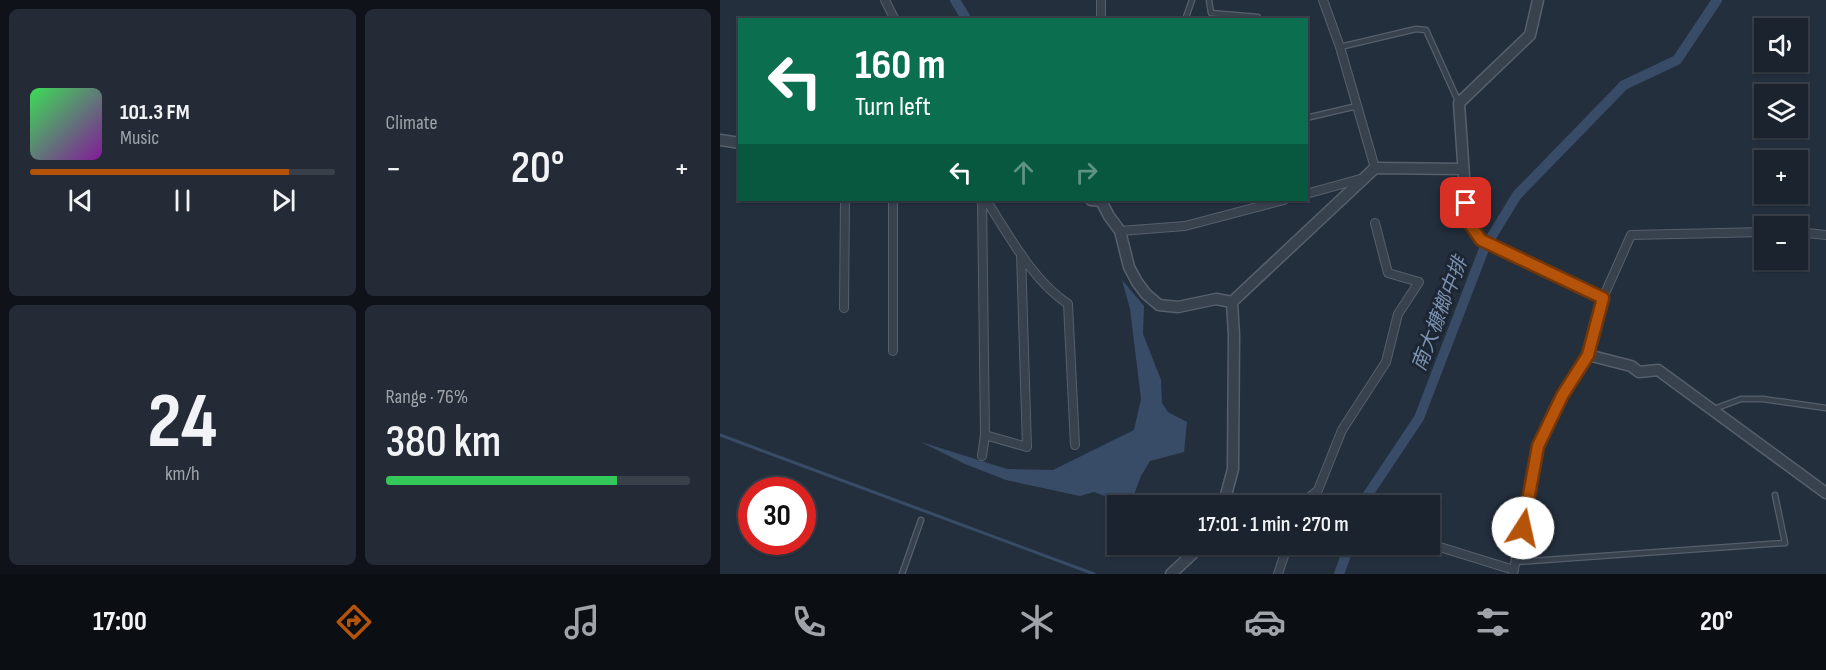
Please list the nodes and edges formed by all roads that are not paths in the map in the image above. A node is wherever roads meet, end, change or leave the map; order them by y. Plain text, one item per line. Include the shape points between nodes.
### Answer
1 (885, 0) edge
2 (1101, 0) edge
3 (1192, 0) edge
4 (1209, 0) edge
5 (1323, 0) edge
6 (1538, 0) edge
7 (894, 18) edge
8 (1101, 18) edge
9 (1186, 18) edge
10 (1258, 18) edge
11 (1341, 47) junction
12 (1459, 104) junction
13 (1357, 106) junction
14 (1308, 118) edge
15 (720, 140) edge
16 (738, 143) edge
17 (1375, 168) junction
18 (1462, 168) junction
19 (1364, 178) junction
20 (1308, 193) edge
21 (845, 201) edge
22 (893, 201) edge
23 (984, 201) edge
24 (985, 201) edge
25 (1099, 201) edge
26 (1280, 201) edge
27 (1375, 222) dead end
28 (1120, 231) junction
29 (1754, 232) edge
30 (1808, 233) edge
31 (1826, 235) edge
32 (1021, 254) junction
33 (1603, 298) junction
34 (1232, 302) junction
35 (844, 308) dead end
36 (893, 351) dead end
37 (1588, 355) junction
38 (1826, 408) edge
39 (1713, 410) junction
40 (984, 435) junction
41 (1075, 446) dead end
42 (982, 456) dead end
43 (1826, 493) edge
44 (1226, 495) edge
45 (1312, 495) edge
46 (1775, 495) dead end
47 (921, 520) dead end
48 (1440, 547) edge
49 (1191, 555) edge
50 (1284, 555) edge
51 (1514, 569) edge
52 (902, 574) edge
53 (1171, 574) edge
54 (1278, 574) edge

1 - 7 street
2 - 8 street
3 - 9 lane
4 - 10 lane via 1211,13
5 - 11 street
6 - 12 street via 1530,35
11 - 12 lane via 1426,30
11 - 13 street
12 - 18 street
13 - 14 lane
13 - 17 street
15 - 16 street
17 - 18 street
17 - 19 street
18 - 33 street via 1467,220 1481,240
19 - 20 street
19 - 34 street
21 - 35 street
22 - 36 street
23 - 40 street
24 - 32 street
25 - 28 street
26 - 28 street via 1185,226
27 - 45 street via 1388,273 1419,282 1398,314 1386,362 1342,430 1318,490
28 - 34 street via 1129,267 1146,294 1159,305 1178,307 1216,299
29 - 33 street via 1630,235
30 - 31 street
32 - 40 street via 1027,447
32 - 41 street via 1054,294 1068,304
33 - 37 street
34 - 44 street via 1233,469
37 - 39 street via 1631,366 1639,372 1658,370
37 - 51 street via 1562,396 1538,446
38 - 39 lane via 1741,399
39 - 43 street
40 - 42 street
46 - 51 lane via 1785,543
47 - 52 lane
48 - 51 street
49 - 53 street
50 - 54 street

